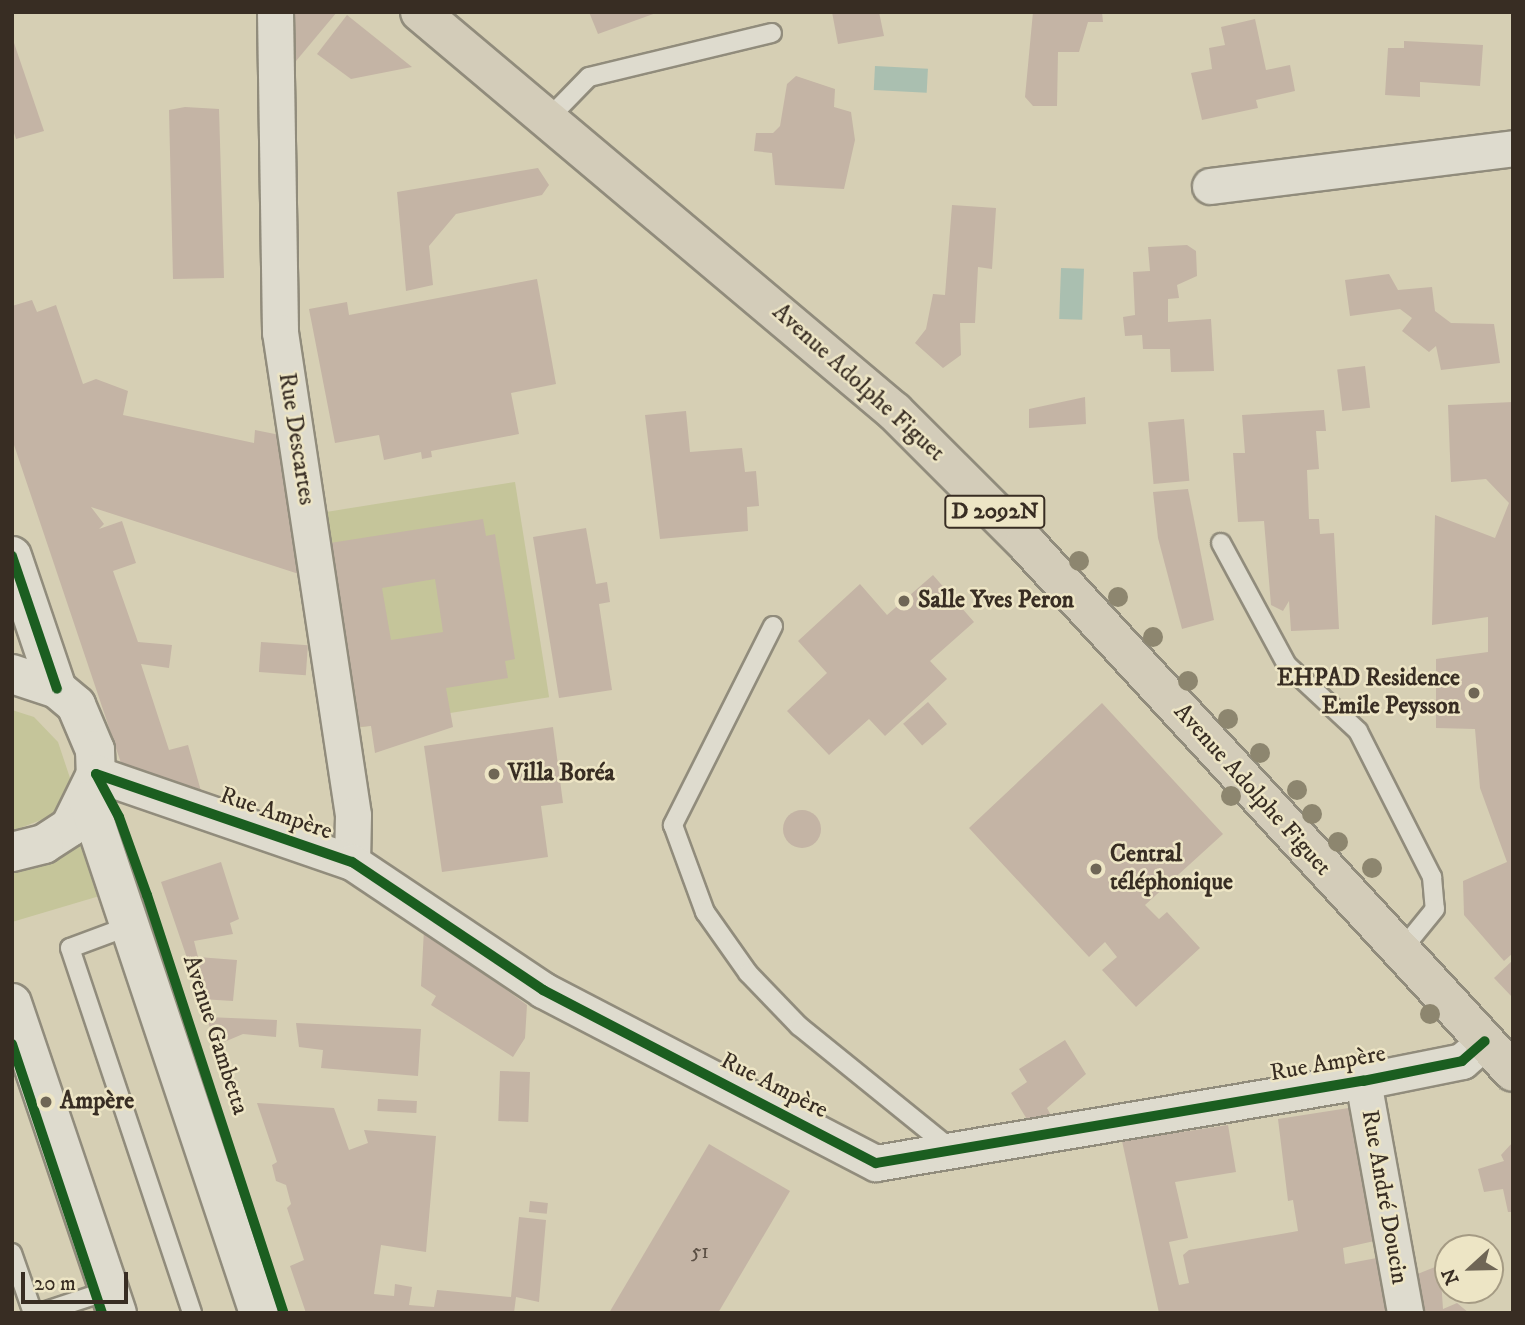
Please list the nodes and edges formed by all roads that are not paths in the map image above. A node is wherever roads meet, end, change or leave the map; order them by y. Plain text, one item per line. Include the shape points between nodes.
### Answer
1 (275, 12) edge
2 (420, 12) edge
3 (772, 33) dead end
4 (547, 120) junction
5 (1513, 148) edge
6 (1210, 186) dead end
7 (1221, 543) dead end
8 (12, 556) edge
9 (773, 626) dead end
10 (12, 674) edge
11 (57, 689) junction
12 (92, 788) junction
13 (12, 852) edge
14 (352, 862) junction
15 (133, 924) junction
16 (1400, 952) junction
17 (12, 1003) edge
18 (1485, 1041) junction
19 (1513, 1072) edge
20 (1363, 1081) junction
21 (947, 1146) junction
22 (12, 1254) edge
23 (114, 1301) edge
24 (33, 1313) edge
25 (40, 1313) edge
26 (192, 1313) edge
27 (259, 1313) edge
28 (1405, 1313) edge

1 - 14 street, Rue Descartes via 280,332 353,815
2 - 4 main road, Avenue Adolphe Figuet / D 2092N
3 - 4 lane via 589,77
4 - 16 main road, Avenue Adolphe Figuet / D 2092N via 895,412 1025,542
5 - 6 street
7 - 16 lane via 1287,665 1358,731 1432,877 1435,909
8 - 11 main road, Avenue Gambetta
9 - 21 lane via 673,825 705,912 748,973 799,1026
10 - 11 main road
11 - 12 main road, Avenue Gambetta via 89,726
12 - 13 main road via 70,827 44,844
12 - 14 street, Rue Ampère
12 - 15 main road, Avenue Gambetta
14 - 21 street, Rue Ampère via 544,990 876,1163
15 - 26 lane via 70,947
15 - 27 main road, Avenue Gambetta
16 - 18 main road, Avenue Adolphe Figuet / D 2092N
17 - 23 main road
18 - 19 main road, Avenue Adolphe Figuet / D 2092N
18 - 20 street, Rue Ampère via 1462,1060
20 - 21 street, Rue Ampère
20 - 28 street, Rue André Doucin
22 - 24 lane
23 - 25 lane

